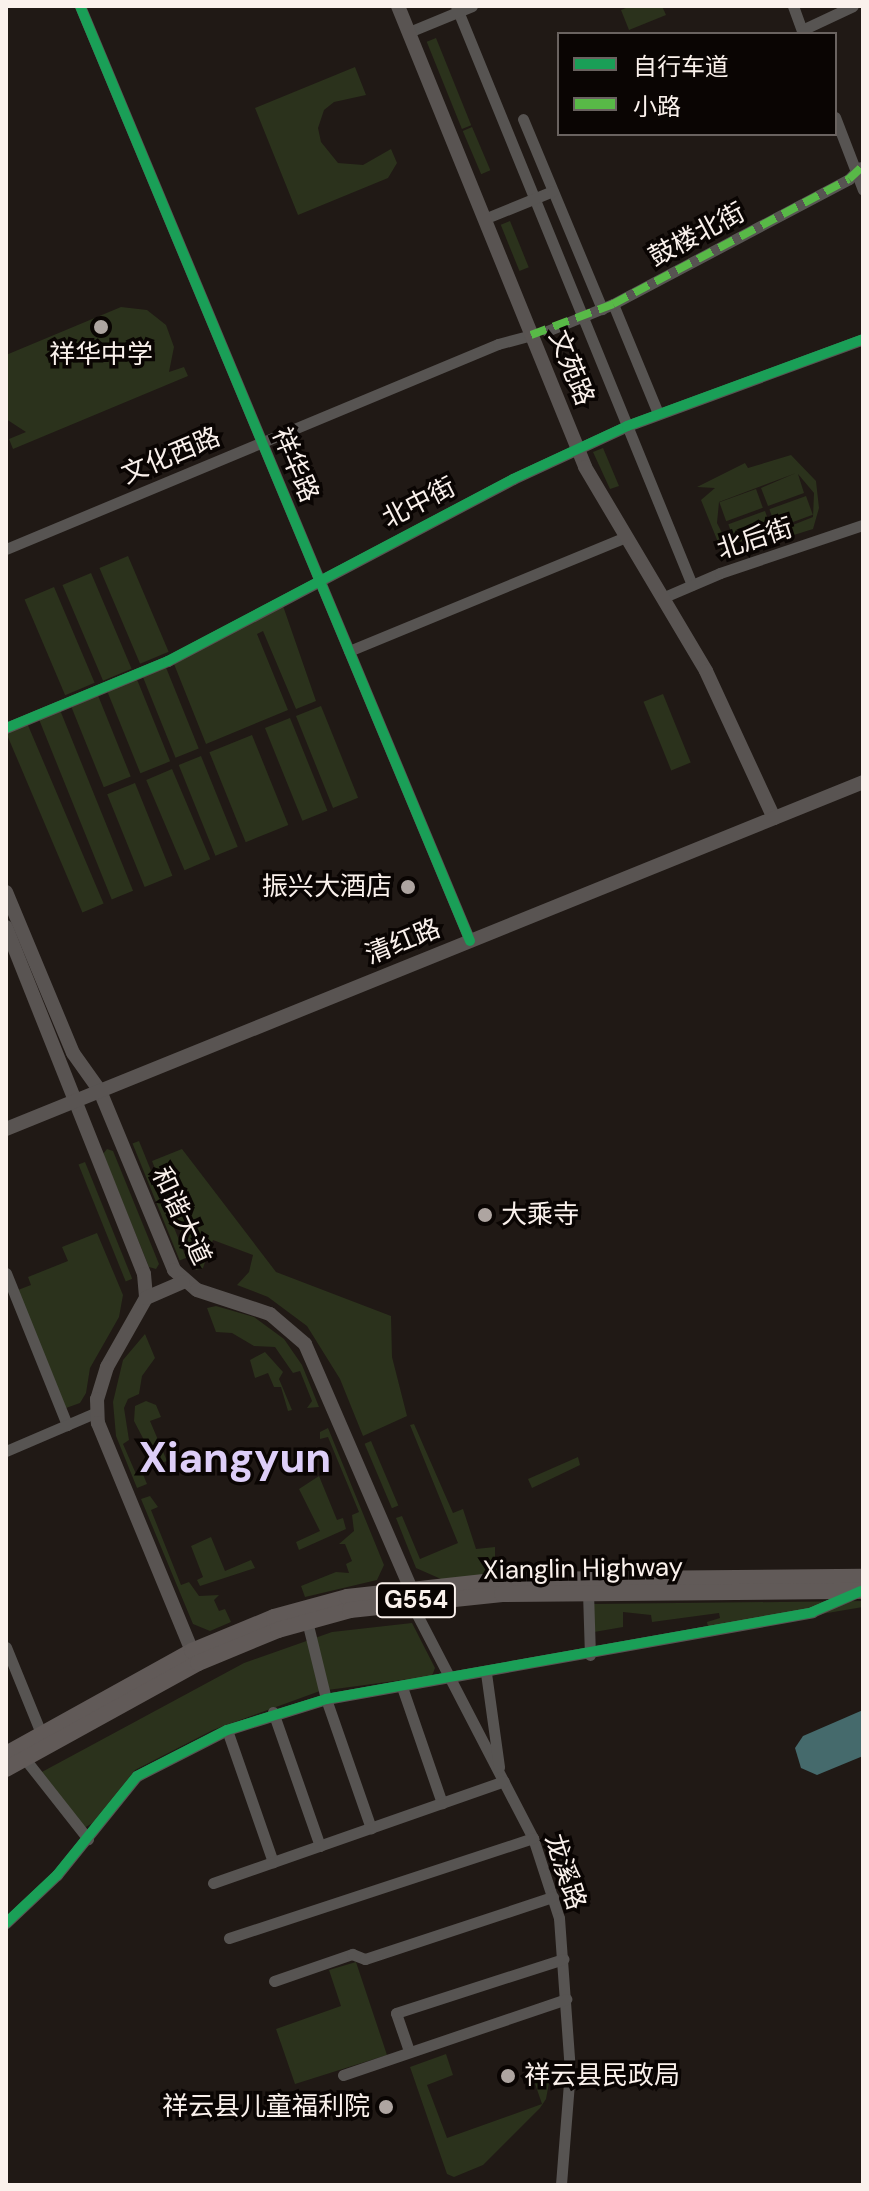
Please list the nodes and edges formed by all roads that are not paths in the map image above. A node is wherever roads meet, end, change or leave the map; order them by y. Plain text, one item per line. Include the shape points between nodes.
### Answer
1 (80, 6) edge
2 (398, 6) edge
3 (472, 6) edge
4 (793, 6) edge
5 (853, 6) edge
6 (457, 9) edge
7 (409, 32) junction
8 (803, 32) edge
9 (523, 119) dead end
10 (837, 122) edge
11 (858, 170) junction
12 (863, 190) edge
13 (553, 191) junction
14 (534, 199) junction
15 (484, 219) junction
16 (607, 306) junction
17 (582, 317) junction
18 (547, 331) dead end
19 (531, 335) junction
20 (863, 339) edge
21 (658, 413) junction
22 (627, 426) junction
23 (262, 442) junction
24 (578, 451) junction
25 (863, 525) edge
26 (625, 537) junction
27 (6, 549) edge
28 (320, 581) junction
29 (692, 585) junction
30 (662, 598) junction
31 (349, 651) junction
32 (6, 728) edge
33 (863, 782) edge
34 (774, 818) junction
35 (6, 892) edge
36 (6, 927) edge
37 (470, 941) junction
38 (100, 1091) junction
39 (73, 1102) junction
40 (6, 1129) edge
41 (6, 1273) edge
42 (183, 1282) junction
43 (146, 1298) junction
44 (97, 1412) junction
45 (67, 1425) junction
46 (6, 1451) edge
47 (862, 1586) edge
48 (588, 1592) junction
49 (410, 1594) junction
50 (307, 1621) junction
51 (6, 1647) edge
52 (192, 1651) junction
53 (590, 1655) junction
54 (486, 1673) junction
55 (448, 1679) junction
56 (402, 1687) junction
57 (326, 1699) junction
58 (273, 1712) junction
59 (227, 1730) junction
60 (44, 1739) junction
61 (6, 1754) edge
62 (25, 1759) junction
63 (6, 1769) edge
64 (501, 1776) junction
65 (442, 1803) junction
66 (371, 1828) junction
67 (533, 1838) junction
68 (88, 1839) junction
69 (320, 1846) junction
70 (273, 1862) junction
71 (213, 1883) dead end
72 (553, 1897) junction
73 (6, 1923) edge
74 (229, 1938) dead end
75 (563, 1959) junction
76 (274, 1981) dead end
77 (566, 1999) junction
78 (409, 2051) junction
79 (343, 2075) dead end
80 (561, 2185) edge

1 - 23 street, 祥华路
2 - 7 main road, 文苑路
3 - 6 street
4 - 8 street
5 - 8 street
6 - 7 street
6 - 14 street
7 - 15 main road, 文苑路
9 - 13 street
10 - 11 street
11 - 12 street
11 - 16 street, 鼓楼北街
13 - 14 street
13 - 16 street
14 - 15 street
14 - 17 street
15 - 19 main road, 文苑路
16 - 17 street, 鼓楼北街
16 - 21 street
17 - 18 street, 鼓楼北街
17 - 22 street
19 - 23 street, 文化西路
19 - 24 main road, 文苑路
20 - 21 street, 北中街
21 - 22 street, 北中街
22 - 24 street, 北中街
22 - 29 street
23 - 27 street, 文化西路
23 - 28 street, 祥华路
24 - 26 main road, 文苑路
24 - 28 street, 北中街 via 513,479
25 - 29 street, 北后街
26 - 30 main road, 文苑路
26 - 31 street
28 - 31 street, 祥华路
28 - 32 street, 北中街 via 168,661
29 - 30 street, 北后街
30 - 34 main road, 文苑路 via 711,681
31 - 37 street, 祥华路
33 - 34 main road, 清红路
34 - 37 main road, 清红路
35 - 38 main road, 和谐大道 via 73,1053
36 - 39 main road, 和谐大道 via 61,1058
37 - 38 main road, 清红路
38 - 39 main road, 清红路
38 - 42 main road, 和谐大道
39 - 40 main road, 清红路
39 - 43 main road, 和谐大道 via 144,1274
41 - 45 street
42 - 43 main road
42 - 49 main road, 和谐大道 via 253,1305 285,1323 305,1344
43 - 44 main road via 111,1358
44 - 45 street
44 - 52 main road via 103,1439
45 - 46 street
47 - 48 highway, Xianglin Highway / G554
47 - 49 highway, Xianglin Highway / G554 via 543,1578
47 - 53 street via 812,1612
48 - 49 highway, Xianglin Highway / G554
48 - 53 street
49 - 50 highway, Xianglin Highway / G554
49 - 52 highway, Xianglin Highway / G554 via 300,1609
49 - 55 street, 龙溪路
50 - 57 street
50 - 60 highway, Xianglin Highway / G554 via 176,1674
51 - 60 street
52 - 60 highway, Xianglin Highway / G554
53 - 54 street
54 - 55 street
54 - 64 street
55 - 56 street
55 - 64 street, 龙溪路
56 - 57 street
56 - 65 street
57 - 58 street
57 - 66 street
58 - 59 street
58 - 69 street
59 - 68 street via 142,1772
59 - 70 street
60 - 61 highway, Xianglin Highway / G554
60 - 62 highway, Xianglin Highway / G554
62 - 63 highway, Xianglin Highway / G554
62 - 68 street
64 - 65 street
64 - 67 street, 龙溪路
65 - 66 street
66 - 69 street
67 - 72 street, 龙溪路
67 - 74 street
68 - 73 street
69 - 70 street
70 - 71 street
72 - 75 street, 龙溪路
72 - 76 street via 365,1959 352,1954
75 - 77 street, 龙溪路
75 - 78 street via 396,2013
77 - 78 street
77 - 80 street, 龙溪路 via 570,2070
78 - 79 street

